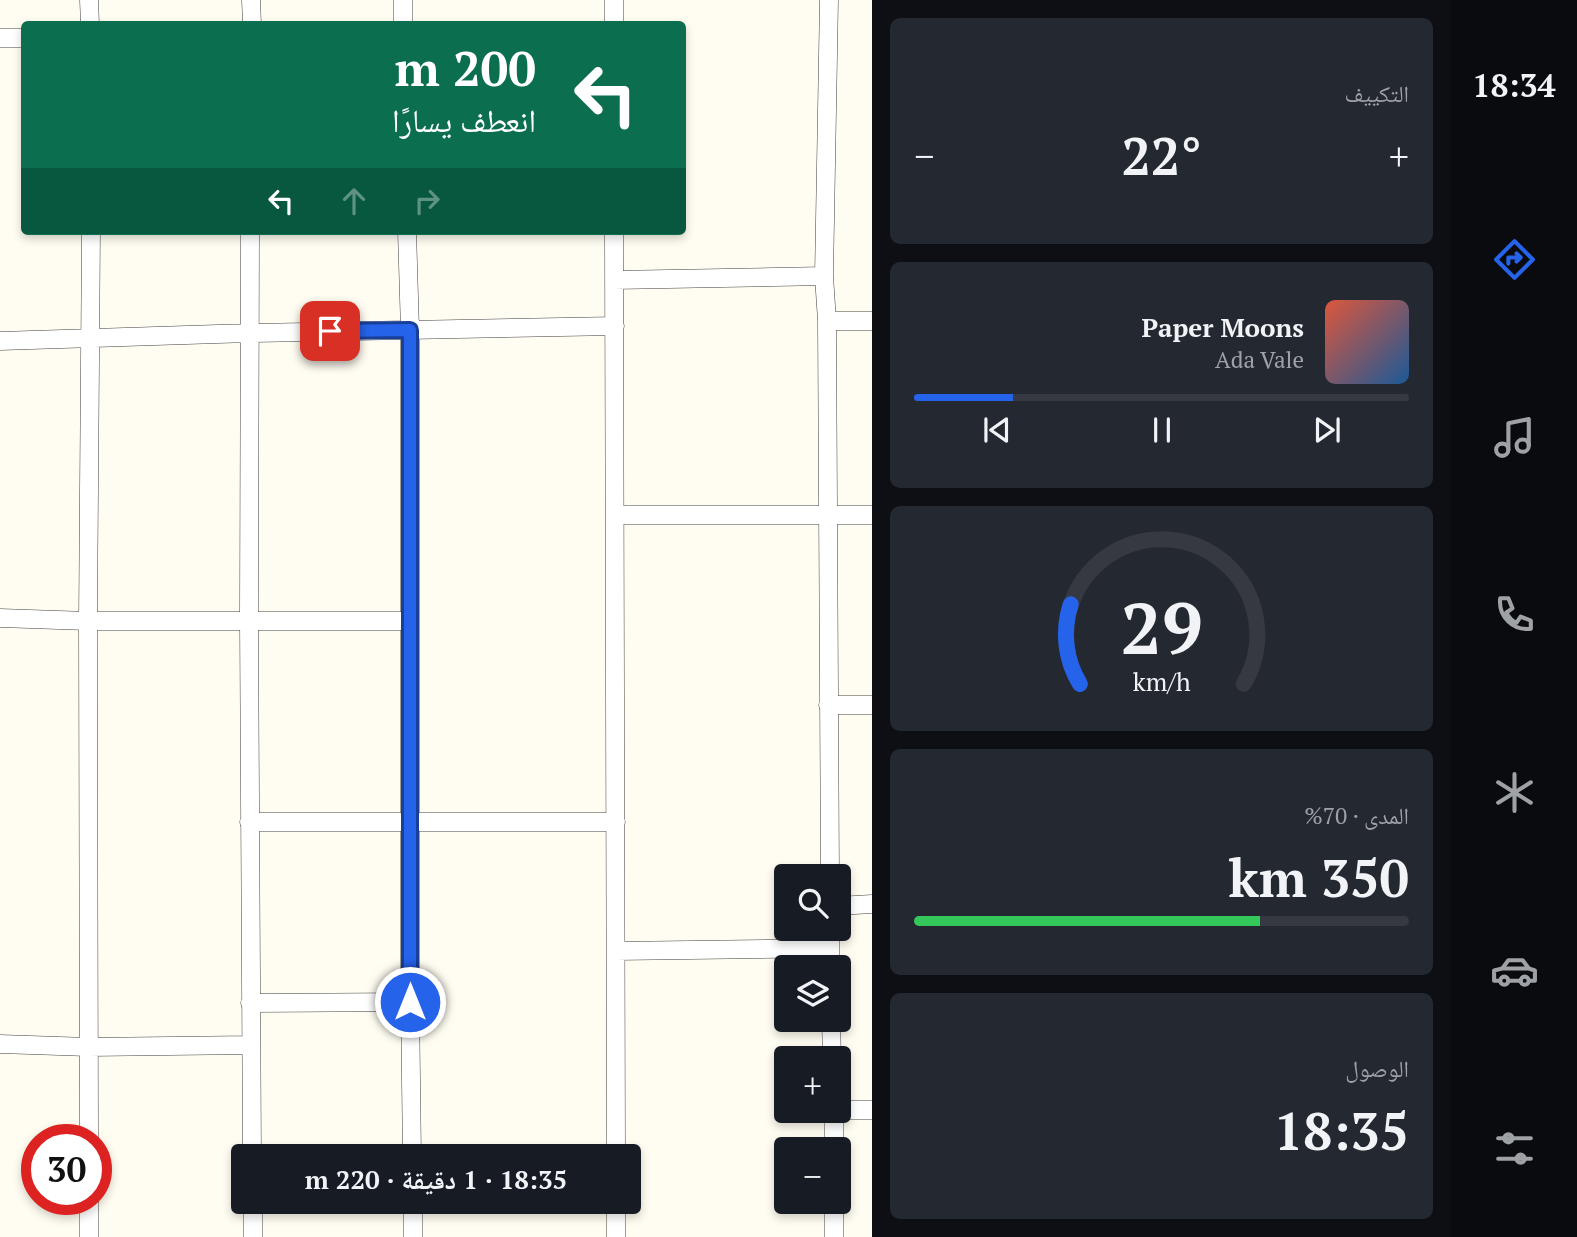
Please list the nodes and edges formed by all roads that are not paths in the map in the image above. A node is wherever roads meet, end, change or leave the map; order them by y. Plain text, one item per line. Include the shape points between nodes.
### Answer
1 (89, 0) edge
2 (251, 0) edge
3 (403, 0) edge
4 (614, 0) edge
5 (829, 0) edge
6 (90, 21) edge
7 (252, 21) edge
8 (403, 21) edge
9 (614, 21) edge
10 (0, 37) edge
11 (21, 38) edge
12 (92, 235) edge
13 (250, 235) edge
14 (407, 235) edge
15 (614, 235) edge
16 (824, 276) junction
17 (614, 280) junction
18 (827, 321) junction
19 (872, 321) edge
20 (615, 326) junction
21 (410, 330) junction
22 (250, 333) junction
23 (92, 337) junction
24 (0, 341) edge
25 (616, 515) junction
26 (872, 515) edge
27 (826, 516) junction
28 (0, 618) edge
29 (249, 620) junction
30 (88, 621) junction
31 (409, 621) junction
32 (828, 705) junction
33 (872, 705) edge
34 (249, 822) junction
35 (410, 822) junction
36 (616, 822) junction
37 (830, 864) edge
38 (872, 904) edge
39 (851, 905) edge
40 (830, 941) edge
41 (830, 948) junction
42 (616, 951) junction
43 (830, 955) edge
44 (410, 1002) junction
45 (250, 1003) junction
46 (0, 1044) edge
47 (250, 1045) junction
48 (89, 1046) junction
49 (872, 1110) edge
50 (851, 1111) edge
51 (89, 1124) edge
52 (252, 1144) edge
53 (412, 1144) edge
54 (616, 1144) edge
55 (253, 1214) edge
56 (413, 1214) edge
57 (616, 1214) edge
58 (834, 1214) edge
59 (89, 1215) edge
60 (89, 1237) edge
61 (253, 1237) edge
62 (414, 1237) edge
63 (616, 1237) edge
64 (834, 1237) edge

1 - 6 street
2 - 7 street
3 - 8 street
4 - 9 street
5 - 16 street
10 - 11 street
12 - 23 street
13 - 22 street
14 - 21 street
15 - 17 street
16 - 17 street
16 - 18 street
17 - 20 street
18 - 19 street
18 - 27 street
20 - 21 street
20 - 25 street
21 - 22 street
21 - 31 street
22 - 23 street
22 - 29 street
23 - 24 street
23 - 30 street
25 - 27 street
25 - 36 street
26 - 27 street
27 - 32 street
28 - 30 street
29 - 30 street
29 - 31 street
29 - 34 street
30 - 48 street
31 - 35 street
32 - 33 street
32 - 37 street
34 - 35 street
34 - 45 street
35 - 36 street
35 - 44 street
36 - 42 street
38 - 39 street
40 - 41 street
41 - 42 street
41 - 43 street
42 - 54 street
44 - 45 street
44 - 53 street
45 - 47 street
46 - 48 street
47 - 48 street
47 - 52 street
48 - 51 street
49 - 50 street
55 - 61 street
56 - 62 street
57 - 63 street
58 - 64 street
59 - 60 street

